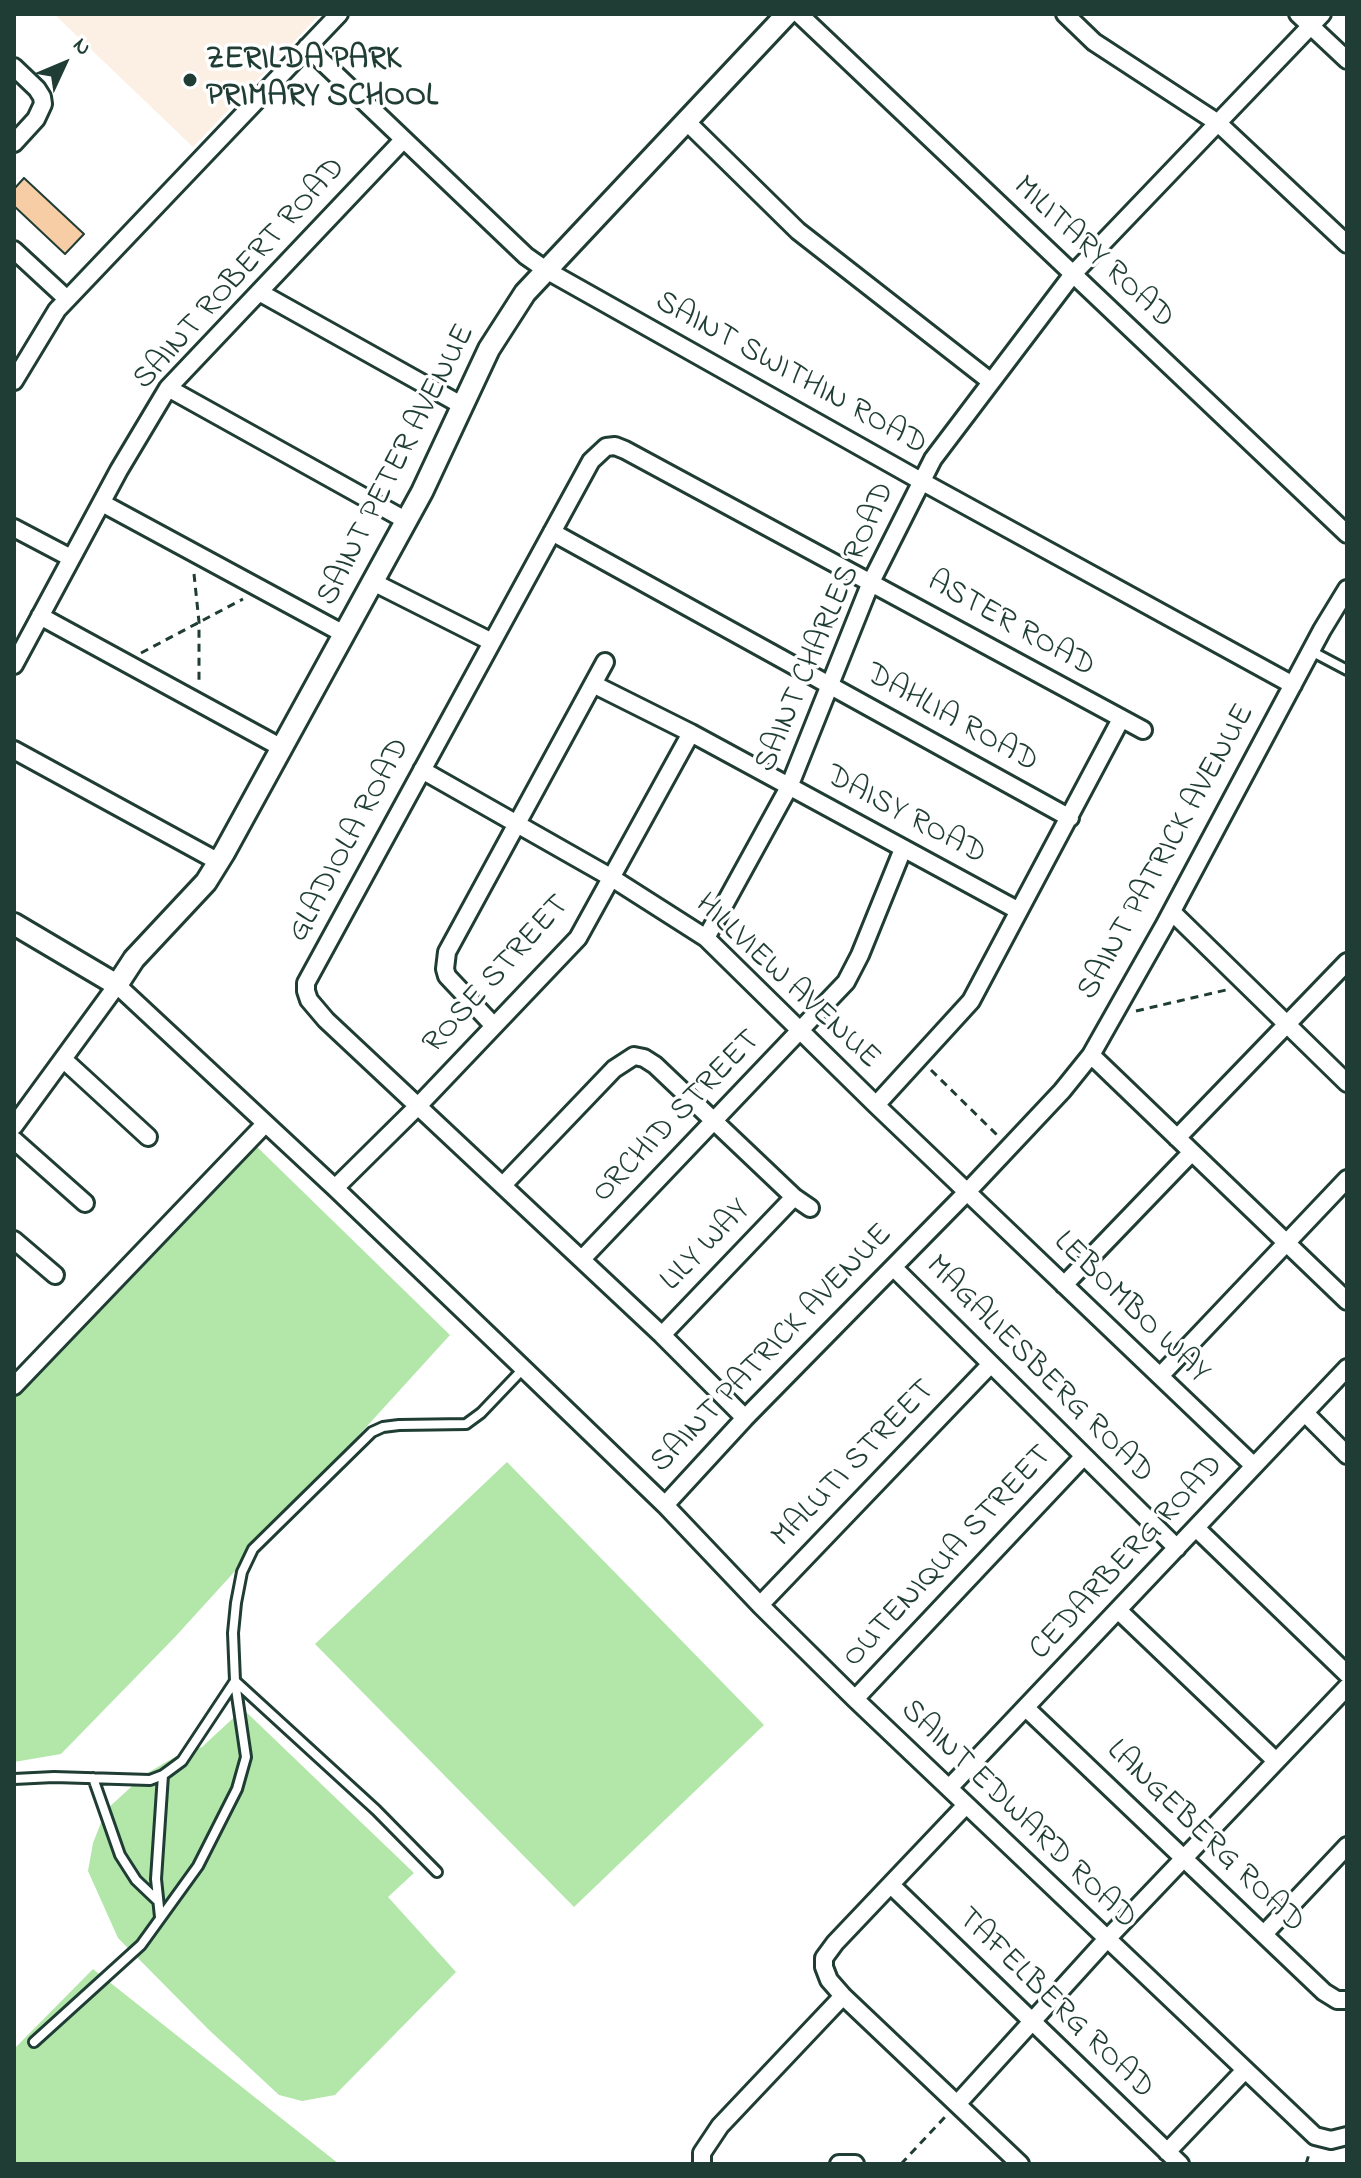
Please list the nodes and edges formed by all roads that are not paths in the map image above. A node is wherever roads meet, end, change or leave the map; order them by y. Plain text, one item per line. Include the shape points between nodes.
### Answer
1 (339, 14) edge
2 (787, 14) edge
3 (799, 14) edge
4 (1065, 14) edge
5 (1298, 14) edge
6 (1316, 20) edge
7 (307, 47) junction
8 (1347, 60) edge
9 (14, 67) edge
10 (686, 121) junction
11 (1218, 123) junction
12 (403, 140) junction
13 (14, 143) edge
14 (1347, 244) edge
15 (14, 250) edge
16 (546, 270) junction
17 (1073, 274) junction
18 (259, 292) junction
19 (67, 299) junction
20 (14, 381) edge
21 (990, 381) junction
22 (168, 388) junction
23 (463, 406) junction
24 (921, 481) junction
25 (102, 503) junction
26 (407, 521) junction
27 (14, 528) edge
28 (552, 532) junction
29 (1347, 534) edge
30 (71, 558) junction
31 (871, 581) junction
32 (373, 582) junction
33 (1347, 589) edge
34 (40, 616) junction
35 (344, 634) junction
36 (492, 642) junction
37 (1311, 651) junction
38 (605, 662) dead end
39 (14, 665) edge
40 (1347, 670) edge
41 (593, 684) junction
42 (830, 685) junction
43 (1293, 685) junction
44 (1121, 719) junction
45 (1143, 730) dead end
46 (691, 733) junction
47 (282, 748) junction
48 (14, 750) edge
49 (422, 770) junction
50 (789, 787) junction
51 (1070, 818) junction
52 (516, 823) junction
53 (903, 849) junction
54 (219, 862) junction
55 (612, 878) junction
56 (1019, 911) junction
57 (1172, 912) junction
58 (14, 924) edge
59 (706, 938) junction
60 (1347, 962) edge
61 (117, 985) junction
62 (1287, 1024) junction
63 (494, 1026) junction
64 (800, 1031) junction
65 (1091, 1055) junction
66 (63, 1059) junction
67 (1347, 1083) edge
68 (419, 1105) junction
69 (876, 1105) junction
70 (16, 1118) edge
71 (715, 1120) junction
72 (265, 1124) junction
73 (148, 1137) dead end
74 (1177, 1138) junction
75 (14, 1140) edge
76 (1192, 1152) junction
77 (1347, 1179) edge
78 (503, 1185) junction
79 (335, 1188) junction
80 (967, 1192) junction
81 (794, 1197) junction
82 (85, 1203) dead end
83 (810, 1208) dead end
84 (14, 1240) edge
85 (1287, 1242) junction
86 (582, 1259) junction
87 (894, 1268) junction
88 (55, 1275) dead end
89 (1064, 1285) junction
90 (1347, 1301) edge
91 (662, 1335) junction
92 (991, 1364) junction
93 (1347, 1368) edge
94 (524, 1369) junction
95 (1160, 1376) junction
96 (14, 1386) edge
97 (1305, 1413) junction
98 (745, 1418) junction
99 (1347, 1455) edge
100 (1084, 1456) junction
101 (1254, 1466) junction
102 (665, 1505) junction
103 (1196, 1528) junction
104 (1177, 1548) junction
105 (760, 1605) junction
106 (1119, 1611) junction
107 (1347, 1674) edge
108 (235, 1681) junction
109 (1347, 1687) edge
110 (855, 1699) junction
111 (1026, 1708) junction
112 (1276, 1761) junction
113 (163, 1775) junction
114 (93, 1778) junction
115 (14, 1779) edge
116 (949, 1788) junction
117 (966, 1805) junction
118 (1347, 1846) edge
119 (1185, 1857) junction
120 (437, 1872) dead end
121 (891, 1885) junction
122 (158, 1901) junction
123 (160, 1917) junction
124 (1264, 1934) junction
125 (1106, 1940) junction
126 (843, 1996) junction
127 (1347, 2000) edge
128 (1031, 2023) junction
129 (34, 2042) dead end
130 (1245, 2070) junction
131 (958, 2103) junction
132 (1347, 2136) edge
133 (1167, 2152) junction
134 (702, 2164) edge
135 (839, 2164) edge
136 (855, 2164) edge
137 (1020, 2164) edge
138 (1180, 2164) edge

1 - 7 street
2 - 10 street, SAINT PETER AVENUE
3 - 17 street, MILITARY ROAD
4 - 11 street via 1094,42
5 - 6 street
6 - 8 street
6 - 11 street, SAINT CHARLES ROAD
7 - 12 street, SAINT SWITHIN ROAD
7 - 19 street
9 - 13 street via 37,89 43,104
10 - 16 street, SAINT PETER AVENUE
10 - 21 street via 798,231
11 - 14 street
11 - 17 street, SAINT CHARLES ROAD
12 - 16 street, SAINT SWITHIN ROAD
12 - 18 street, SAINT ROBERT ROAD
15 - 19 street
16 - 23 street, SAINT PETER AVENUE via 489,349
16 - 24 street, SAINT SWITHIN ROAD
17 - 21 street, SAINT CHARLES ROAD
17 - 29 street, MILITARY ROAD
18 - 22 street, SAINT ROBERT ROAD
18 - 23 street
19 - 20 street
21 - 24 street, SAINT CHARLES ROAD
22 - 25 street, SAINT ROBERT ROAD
22 - 26 street
23 - 26 street, SAINT PETER AVENUE
24 - 31 street, SAINT CHARLES ROAD
24 - 43 street, SAINT SWITHIN ROAD
25 - 30 street, SAINT ROBERT ROAD
25 - 35 street
26 - 32 street, SAINT PETER AVENUE
27 - 30 street
28 - 31 street, GLADIOLA ROAD via 591,461 615,446
28 - 36 street, GLADIOLA ROAD
28 - 42 street, DAHLIA ROAD
30 - 34 street, SAINT ROBERT ROAD
31 - 42 street, SAINT CHARLES ROAD
31 - 44 street, ASTER ROAD
32 - 35 street, SAINT PETER AVENUE
32 - 36 street
33 - 37 street, SAINT PATRICK AVENUE
34 - 39 street, SAINT ROBERT ROAD
34 - 47 street
35 - 47 street, SAINT PETER AVENUE
36 - 49 street, GLADIOLA ROAD
37 - 40 lane
37 - 43 street, SAINT PATRICK AVENUE
38 - 41 street
41 - 46 street, DAISY ROAD
41 - 52 street
42 - 50 street, SAINT CHARLES ROAD
42 - 51 street, DAHLIA ROAD
43 - 57 street, SAINT PATRICK AVENUE
44 - 45 street, ASTER ROAD
44 - 51 street
46 - 50 street, DAISY ROAD
46 - 55 street, ROSE STREET
47 - 54 street, SAINT PETER AVENUE
48 - 54 street
49 - 52 street, HILLVIEW AVENUE
49 - 68 street, GLADIOLA ROAD via 306,983 309,1000 326,1020
50 - 53 street, DAISY ROAD
50 - 59 street, SAINT CHARLES ROAD
51 - 56 street
52 - 55 street, HILLVIEW AVENUE
52 - 63 street via 445,961 453,985
53 - 56 street, DAISY ROAD
53 - 64 street, ORCHID STREET via 853,971
54 - 61 street, SAINT PETER AVENUE
55 - 59 street, HILLVIEW AVENUE
55 - 63 street, ROSE STREET via 578,938
56 - 69 street via 971,1001
57 - 62 street
57 - 65 street, SAINT PATRICK AVENUE
58 - 61 street, SAINT PATRICK AVENUE
59 - 64 street, HILLVIEW AVENUE
60 - 62 street
61 - 66 street
61 - 72 street, SAINT PATRICK AVENUE
62 - 67 street
62 - 74 street
63 - 68 street, ROSE STREET
64 - 69 street, HILLVIEW AVENUE
64 - 71 street, ORCHID STREET
65 - 74 street
65 - 80 street, SAINT PATRICK AVENUE
66 - 70 street
66 - 73 street
68 - 78 street, GLADIOLA ROAD
68 - 79 street, ROSE STREET
69 - 80 street, HILLVIEW AVENUE
71 - 78 street, LILY WAY via 655,1065 634,1056 614,1069
71 - 81 street, LILY WAY
71 - 86 street, ORCHID STREET
72 - 79 street, SAINT PATRICK AVENUE
72 - 96 street
74 - 76 street
75 - 82 street
76 - 85 street
76 - 89 street
77 - 85 street
78 - 86 street, GLADIOLA ROAD
79 - 94 street, SAINT PATRICK AVENUE
80 - 87 street, SAINT PATRICK AVENUE
80 - 89 street, LEBOMBO WAY
81 - 83 street, LILY WAY
81 - 91 street, LILY WAY
84 - 88 street
85 - 90 street
85 - 95 street
86 - 91 street, GLADIOLA ROAD
87 - 92 street, MAGALIESBERG ROAD
87 - 98 street, SAINT PATRICK AVENUE
89 - 95 street, LEBOMBO WAY
91 - 98 street, GLADIOLA ROAD
92 - 100 street, MAGALIESBERG ROAD
92 - 105 street, MALUTI STREET
93 - 97 street, CEDARBERG ROAD
94 - 102 street, SAINT PATRICK AVENUE
94 - 108 lane via 466,1424 399,1425 372,1432 253,1549 236,1603
95 - 101 street, LEBOMBO WAY
97 - 99 street
97 - 101 street, CEDARBERG ROAD
98 - 102 street, SAINT PATRICK AVENUE
100 - 104 street, MAGALIESBERG ROAD
100 - 110 street, OUTENIQUA STREET
101 - 103 street, CEDARBERG ROAD
102 - 105 street, SAINT EDWARD ROAD
103 - 104 street, CEDARBERG ROAD
103 - 107 street
104 - 106 street, CEDARBERG ROAD
105 - 110 street, SAINT EDWARD ROAD
106 - 111 street, CEDARBERG ROAD
106 - 112 street
108 - 113 lane via 182,1761
108 - 120 lane
108 - 123 lane via 246,1757 237,1789 198,1866
109 - 112 street
110 - 116 street, SAINT EDWARD ROAD
111 - 116 street, CEDARBERG ROAD
111 - 119 street, LANGEBERG ROAD
112 - 119 street
113 - 114 lane via 150,1780
113 - 122 lane
114 - 115 lane
114 - 122 lane via 120,1855
116 - 117 street, SAINT EDWARD ROAD
117 - 121 street
117 - 125 street, SAINT EDWARD ROAD
118 - 124 street
119 - 124 street, LANGEBERG ROAD
119 - 125 street
121 - 126 street via 824,1958 829,1980
121 - 128 street, TAFELBERG ROAD
122 - 123 lane
123 - 129 lane via 141,1945
124 - 127 street, LANGEBERG ROAD via 1324,1992
125 - 128 street
125 - 130 street, SAINT EDWARD ROAD
126 - 131 street
126 - 134 street via 720,2126 702,2153
128 - 131 street
128 - 133 street, TAFELBERG ROAD
130 - 132 street, SAINT EDWARD ROAD via 1315,2136
130 - 133 street
131 - 137 street
133 - 138 street, TAFELBERG ROAD
135 - 136 street

